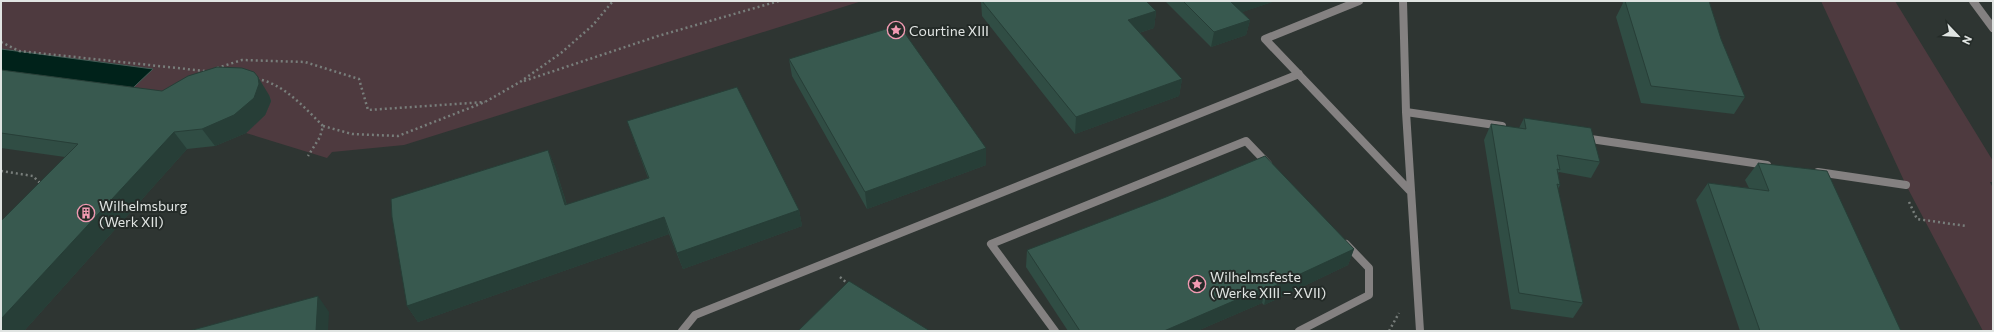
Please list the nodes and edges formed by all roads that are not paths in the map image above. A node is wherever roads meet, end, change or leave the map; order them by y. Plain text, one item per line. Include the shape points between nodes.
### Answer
1 (1359, 1) edge
2 (1403, 1) edge
3 (1973, 1) edge
4 (1993, 28) edge
5 (1299, 74) junction
6 (1406, 112) junction
7 (1508, 127) edge
8 (1578, 137) edge
9 (1775, 166) edge
10 (1273, 169) edge
11 (1806, 170) edge
12 (1903, 185) road end
13 (1411, 192) junction
14 (1337, 235) edge
15 (682, 331) edge
16 (1056, 331) edge
17 (1300, 331) edge
18 (1420, 331) edge

1 - 5 lane via 1265,39
2 - 6 lane
3 - 4 lane
5 - 13 lane
5 - 15 lane via 695,315
6 - 7 lane
6 - 13 lane
8 - 9 lane
10 - 16 lane via 1246,141 991,244
11 - 12 lane
13 - 18 lane
14 - 17 lane via 1369,268 1369,295

